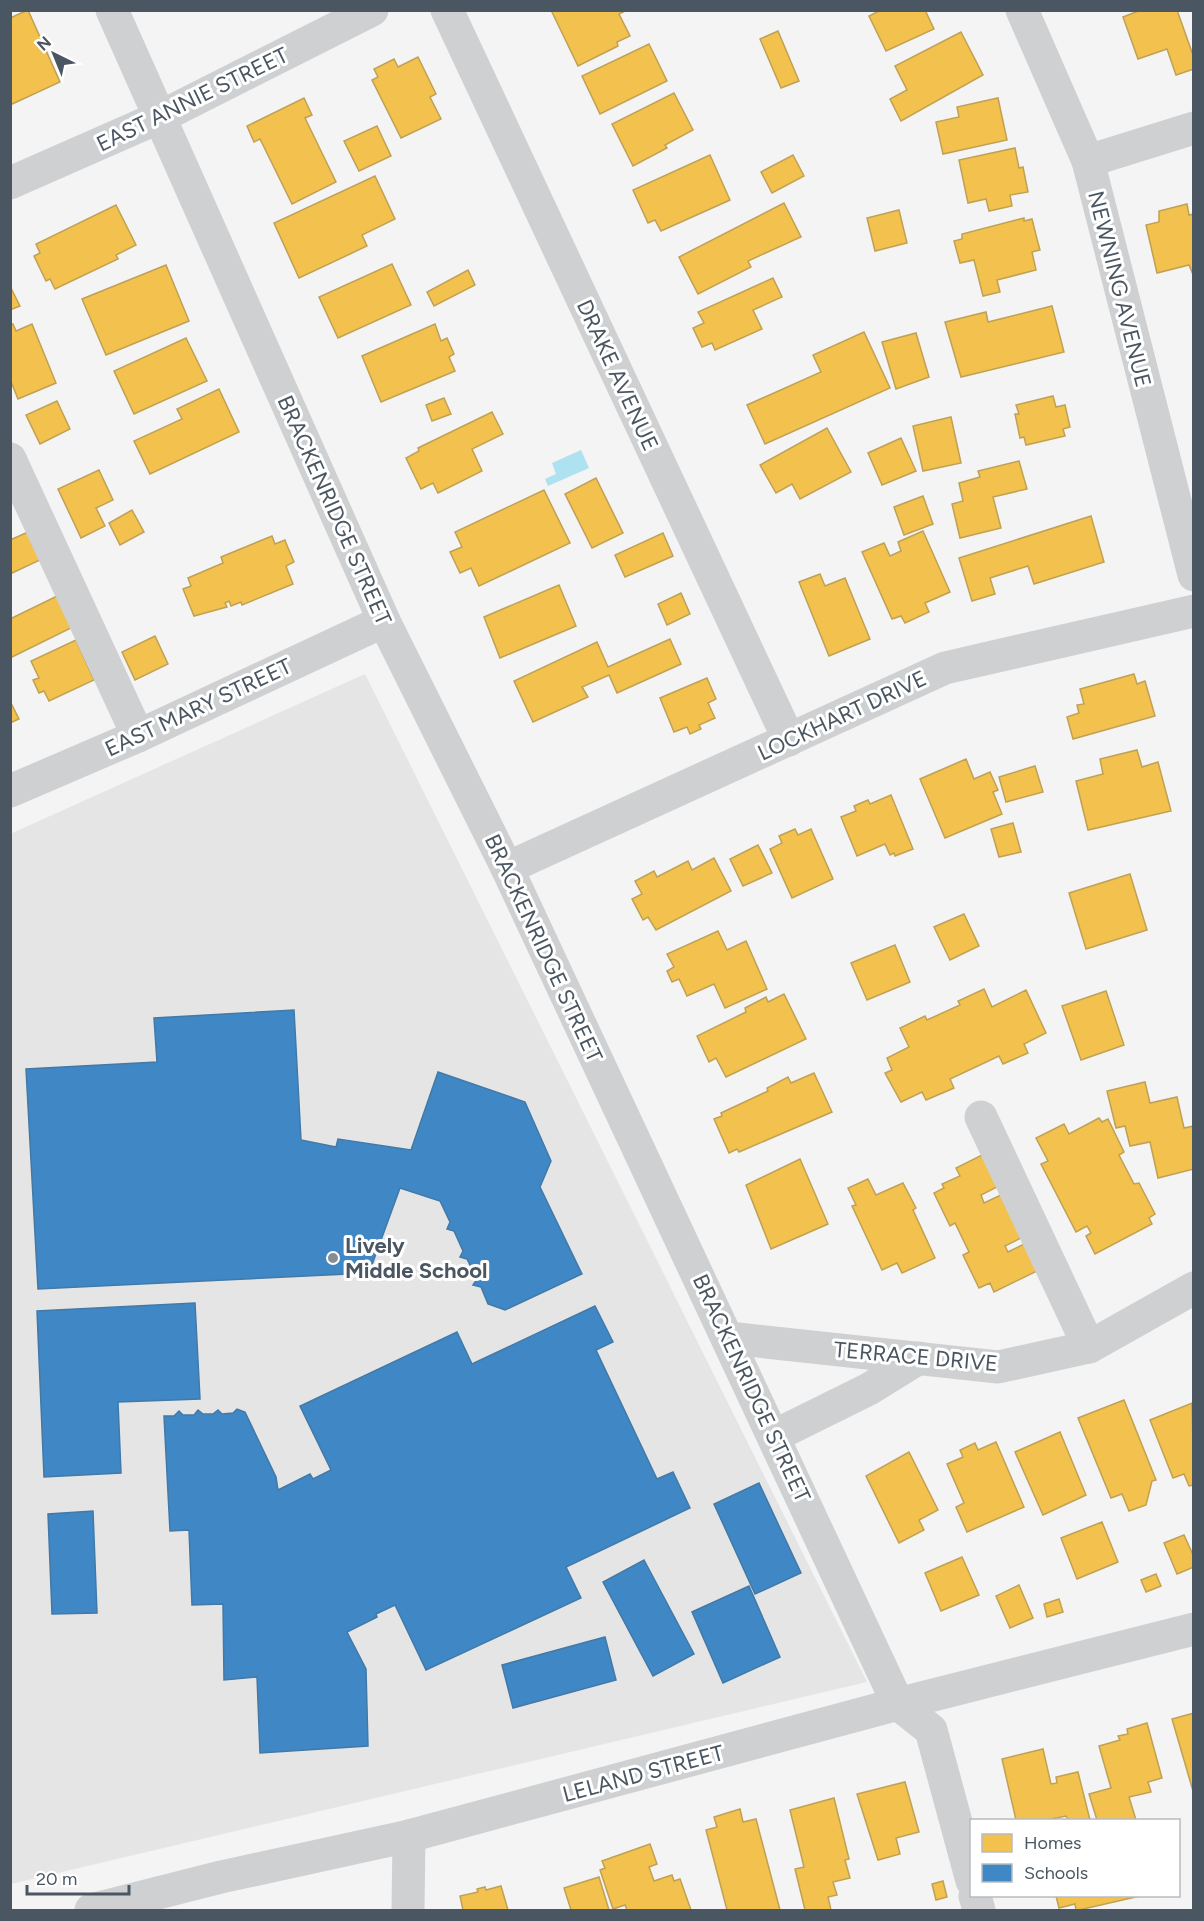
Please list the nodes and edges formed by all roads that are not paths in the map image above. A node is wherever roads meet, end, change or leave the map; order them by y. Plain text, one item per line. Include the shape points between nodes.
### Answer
1 (112, 10) edge
2 (372, 10) edge
3 (447, 10) edge
4 (1022, 10) edge
5 (160, 117) junction
6 (1194, 128) edge
7 (1088, 161) junction
8 (10, 183) edge
9 (10, 459) edge
10 (1194, 575) edge
11 (1194, 611) edge
12 (384, 621) junction
13 (138, 735) junction
14 (789, 740) junction
15 (10, 791) edge
16 (507, 868) junction
17 (981, 1117) dead end
18 (1194, 1288) edge
19 (729, 1338) junction
20 (1089, 1347) junction
21 (919, 1358) junction
22 (774, 1436) junction
23 (1194, 1629) edge
24 (898, 1704) junction
25 (409, 1836) junction
26 (970, 1874) edge
27 (106, 1909) edge
28 (408, 1911) edge

1 - 5 street, BRACKENRIDGE STREET
2 - 5 street, EAST ANNIE STREET
3 - 14 street, DRAKE AVENUE
4 - 7 street, NEWNING AVENUE
5 - 8 street, EAST ANNIE STREET
5 - 12 street, BRACKENRIDGE STREET
6 - 7 street
7 - 10 street, NEWNING AVENUE
9 - 13 street
11 - 14 street, LOCKHART DRIVE via 945,668
12 - 13 street, EAST MARY STREET
12 - 16 street, BRACKENRIDGE STREET
13 - 15 street, EAST MARY STREET
14 - 16 street, LOCKHART DRIVE
16 - 19 street, BRACKENRIDGE STREET
17 - 20 street
18 - 20 street, TERRACE DRIVE
19 - 21 street, TERRACE DRIVE
19 - 22 street, BRACKENRIDGE STREET
20 - 21 street, TERRACE DRIVE via 998,1367
21 - 22 street via 869,1389
22 - 24 street, BRACKENRIDGE STREET
23 - 24 street, LELAND STREET
24 - 25 street, LELAND STREET
24 - 26 street, BRACKENRIDGE STREET via 931,1730
25 - 27 street, LELAND STREET via 221,1877
25 - 28 street

